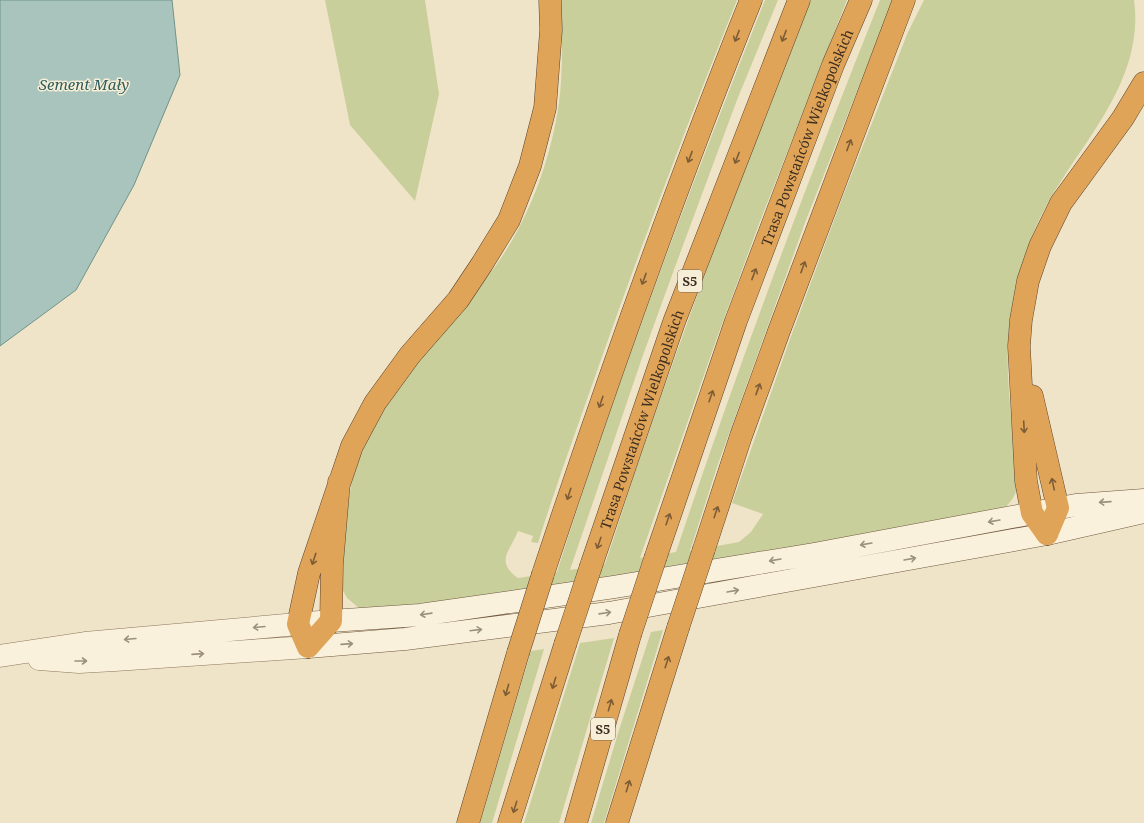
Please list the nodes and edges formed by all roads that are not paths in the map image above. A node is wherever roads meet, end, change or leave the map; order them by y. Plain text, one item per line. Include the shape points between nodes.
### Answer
1 (550, 0) edge
2 (751, 0) edge
3 (798, 0) edge
4 (861, 0) edge
5 (904, 0) edge
6 (914, 0) edge
7 (893, 30) junction
8 (1144, 83) edge
9 (1019, 346) junction
10 (340, 482) junction
11 (1144, 500) edge
12 (1058, 508) junction
13 (1144, 512) edge
14 (1032, 513) junction
15 (1048, 534) junction
16 (331, 621) junction
17 (298, 624) junction
18 (308, 647) junction
19 (0, 656) edge
20 (468, 823) edge
21 (510, 823) edge
22 (576, 823) edge
23 (617, 823) edge

1 - 10 highway via 551,30 546,108 530,166 509,220 458,300 410,355 375,402 352,446
2 -> 20 highway, bridge via 688,162 581,457 518,653
3 -> 21 highway, Trasa Powstańców Wielkopolskich / S5, bridge via 674,322 565,645
22 -> 4 highway, Trasa Powstańców Wielkopolskich / S5, bridge via 630,635 736,321 833,65
5 - 7 highway
6 - 7 highway
23 -> 7 highway, bridge via 741,436
8 - 9 highway via 1123,118 1061,203 1040,246 1028,281
12 -> 9 highway
9 -> 14 highway via 1026,481
10 - 16 highway via 332,564
10 -> 17 highway via 309,573
11 -> 12 main road
12 - 14 main road
12 - 15 highway
13 - 15 main road
14 - 15 highway
14 -> 16 main road via 814,554 614,587 420,615
18 -> 15 main road via 405,639 610,613
16 - 17 main road
16 - 18 highway
17 - 18 highway
17 -> 19 main road via 85,643
19 -> 18 main road via 79,662

